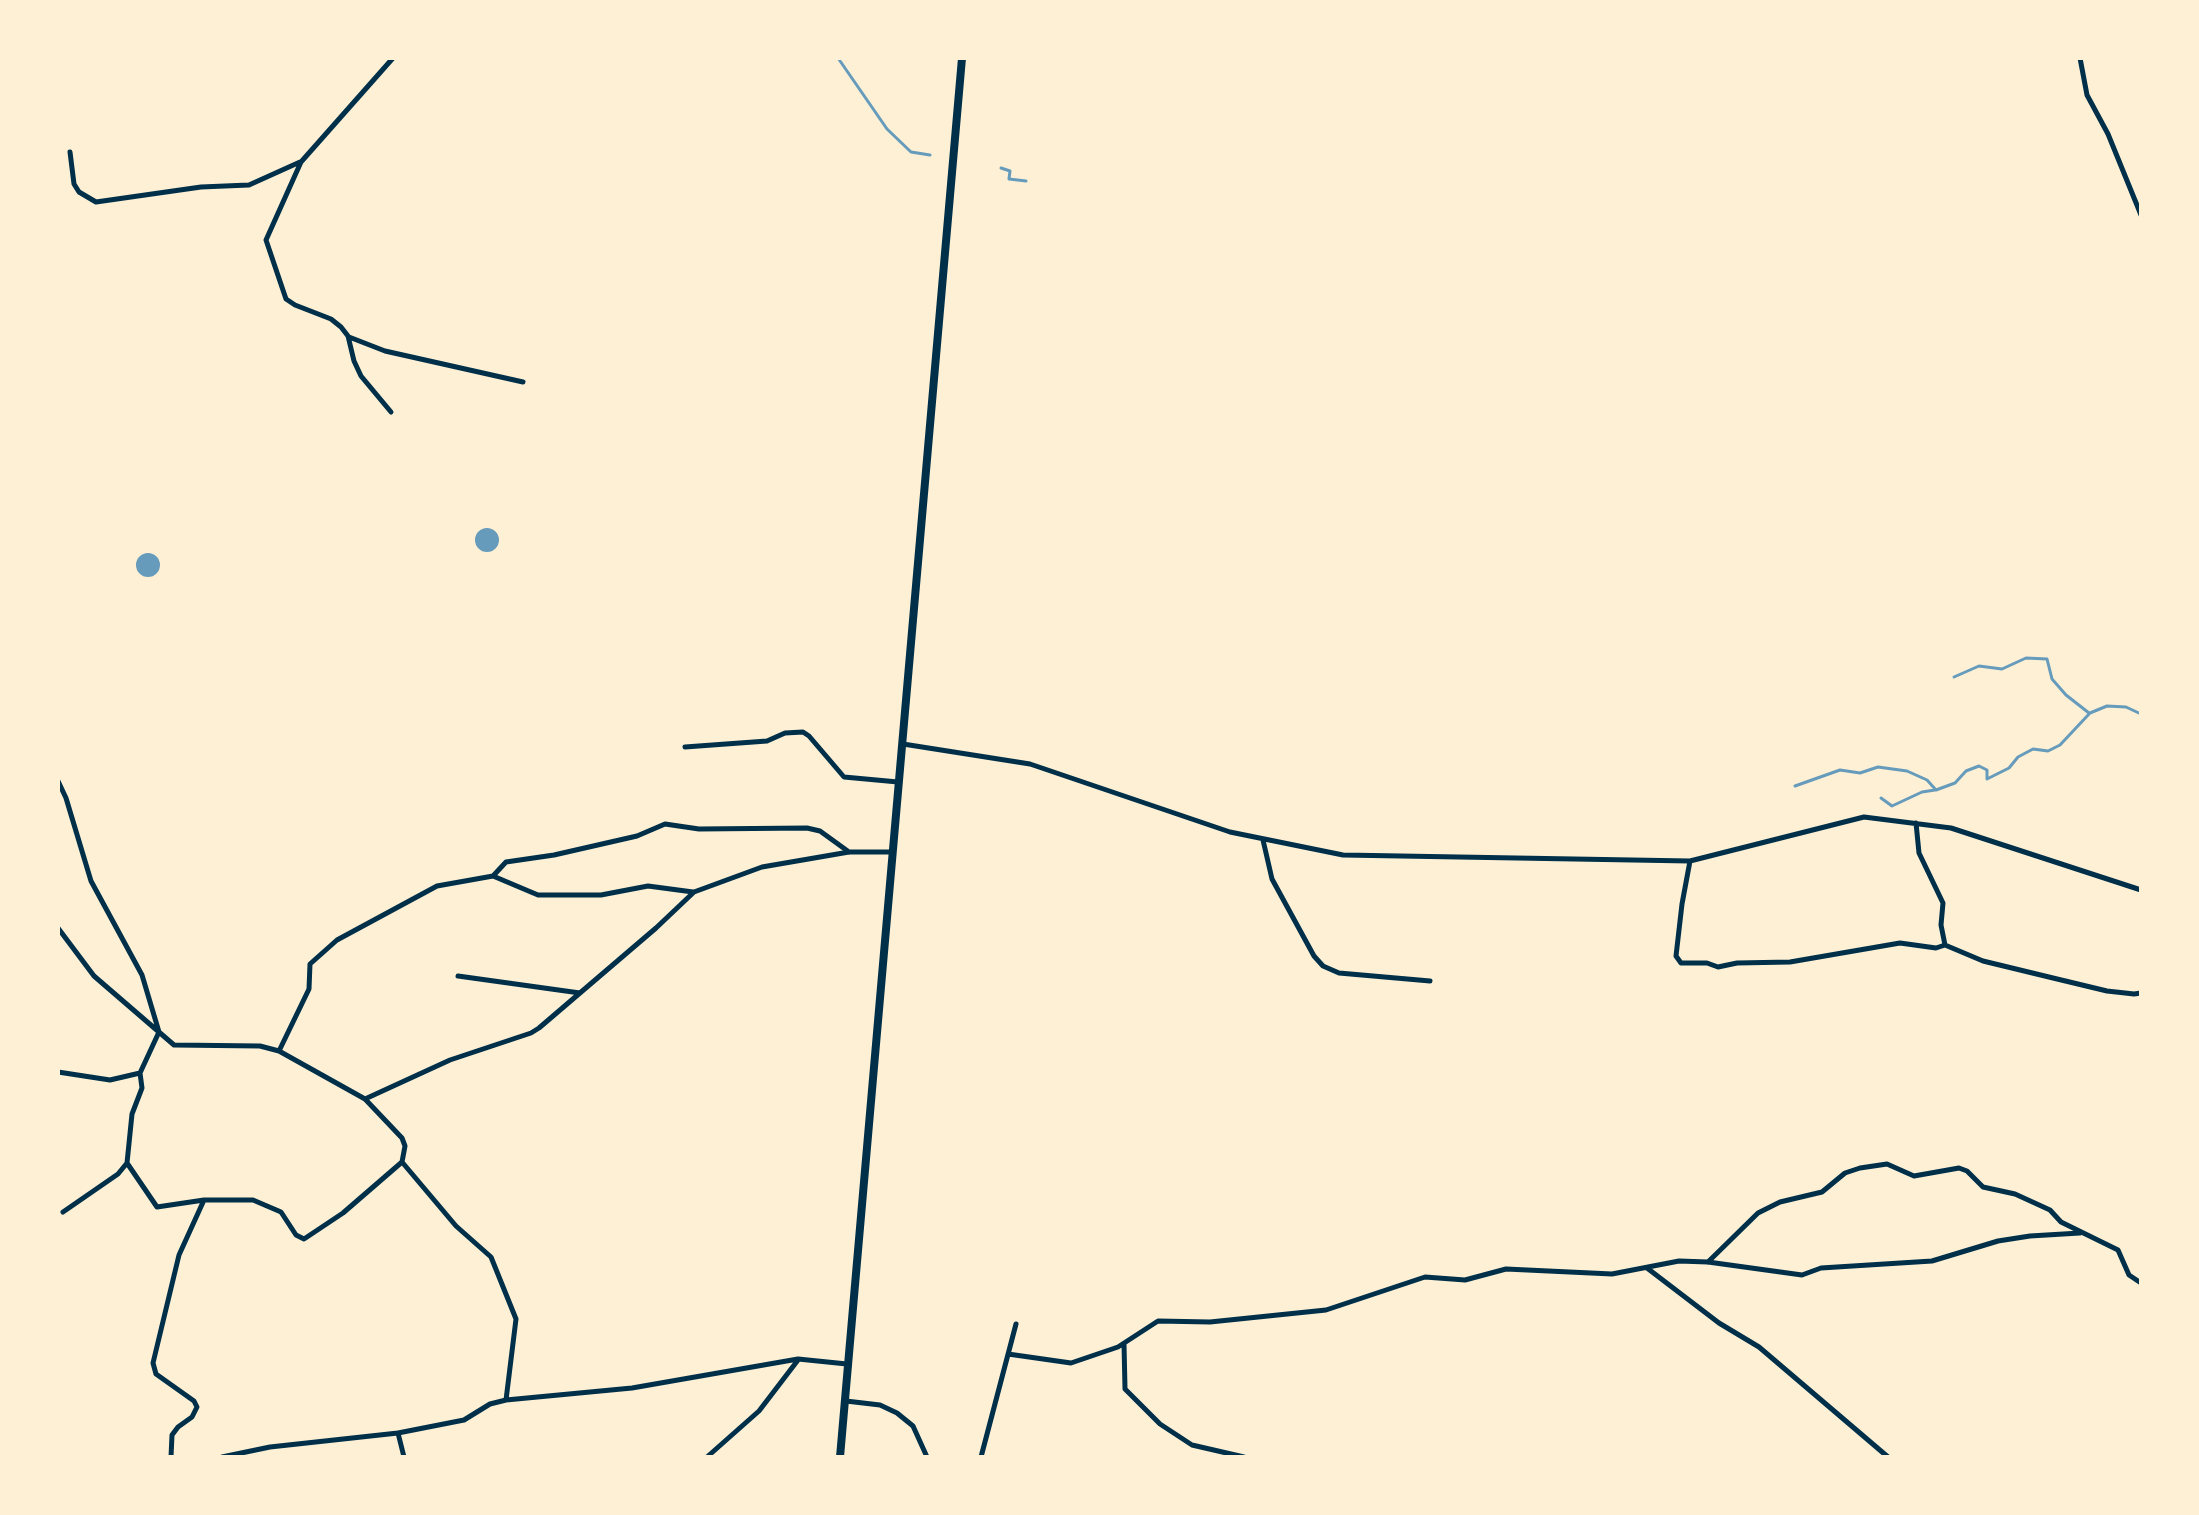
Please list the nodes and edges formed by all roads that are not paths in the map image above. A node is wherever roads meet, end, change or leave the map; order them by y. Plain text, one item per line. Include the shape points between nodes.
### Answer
1 (393, 58) edge
2 (962, 58) edge
3 (2080, 58) edge
4 (70, 152) dead end
5 (301, 162) junction
6 (2141, 215) edge
7 (348, 336) junction
8 (523, 382) dead end
9 (391, 412) dead end
10 (903, 744) junction
11 (685, 747) dead end
12 (58, 781) edge
13 (898, 782) junction
14 (1916, 823) junction
15 (1263, 840) junction
16 (849, 852) junction
17 (892, 852) junction
18 (1690, 861) junction
19 (493, 876) junction
20 (2141, 890) edge
21 (694, 892) junction
22 (58, 928) edge
23 (1945, 945) junction
24 (458, 976) dead end
25 (1430, 981) dead end
26 (581, 993) junction
27 (2141, 993) edge
28 (159, 1032) junction
29 (279, 1051) junction
30 (58, 1072) edge
31 (140, 1073) junction
32 (365, 1099) junction
33 (402, 1162) junction
34 (127, 1163) junction
35 (204, 1200) junction
36 (63, 1212) dead end
37 (2080, 1233) junction
38 (1708, 1262) junction
39 (1646, 1267) junction
40 (2141, 1283) edge
41 (1016, 1324) dead end
42 (1124, 1344) junction
43 (1008, 1354) junction
44 (798, 1359) junction
45 (847, 1364) junction
46 (506, 1400) junction
47 (845, 1401) junction
48 (398, 1433) junction
49 (171, 1457) edge
50 (222, 1457) edge
51 (404, 1457) edge
52 (707, 1457) edge
53 (840, 1457) edge
54 (927, 1457) edge
55 (981, 1457) edge
56 (1244, 1457) edge
57 (1888, 1457) edge

1 - 5 street
2 - 10 main road
3 - 6 street via 2087,95
4 - 5 street via 74,184 96,202 249,185
5 - 7 street via 266,240 286,299 331,319
7 - 8 street via 385,351
7 - 9 street via 361,376
10 - 13 main road
10 - 15 street via 1030,764
11 - 13 street via 767,741 803,732 844,777
12 - 28 street via 91,881 142,975
13 - 17 main road
14 - 18 street via 1850,819
14 - 20 street via 1951,828
14 - 23 street via 1919,853 1943,903
15 - 18 street via 1358,856
15 - 25 street via 1272,879 1323,966 1339,973
16 - 17 street
16 - 19 street via 807,828 699,829 665,824 637,836 506,862
16 - 21 street via 762,867
17 - 45 main road
18 - 23 street via 1676,956 1681,963 1718,967 1801,961 1900,943
19 - 21 street via 538,895 601,895 648,886
19 - 29 street via 437,886 337,940 310,964 309,989
21 - 26 street
22 - 28 street via 94,976
23 - 27 street via 1983,961 2107,991
24 - 26 street
26 - 32 street via 531,1033 450,1060
28 - 29 street via 179,1047 254,1045
28 - 31 street
29 - 32 street
30 - 31 street via 110,1080
31 - 34 street via 142,1088 132,1114
32 - 33 street via 402,1138
33 - 35 street via 304,1239 281,1212 260,1202
33 - 46 street via 493,1263 516,1319
34 - 35 street via 157,1207
34 - 36 street
35 - 49 street via 179,1255 153,1363 156,1374 197,1407 174,1431
37 - 38 street via 1998,1241 1932,1261 1821,1268 1802,1275
37 - 38 street via 2050,1210 1983,1187 1959,1168 1914,1176 1887,1164 1845,1173 1822,1192 1758,1213
37 - 40 street via 2118,1250 2129,1275
38 - 39 street
39 - 42 street via 1605,1274 1506,1269 1458,1281 1425,1277 1326,1310 1210,1322 1158,1321
39 - 57 street via 1759,1347
41 - 43 street
42 - 43 street via 1071,1363
42 - 56 street via 1125,1389 1160,1424 1192,1445
43 - 55 street
44 - 45 street
44 - 46 street via 632,1388
44 - 52 street via 759,1411
45 - 47 main road
46 - 48 street via 464,1420
47 - 53 main road
47 - 54 street via 897,1413 913,1426
48 - 50 street
48 - 51 street

